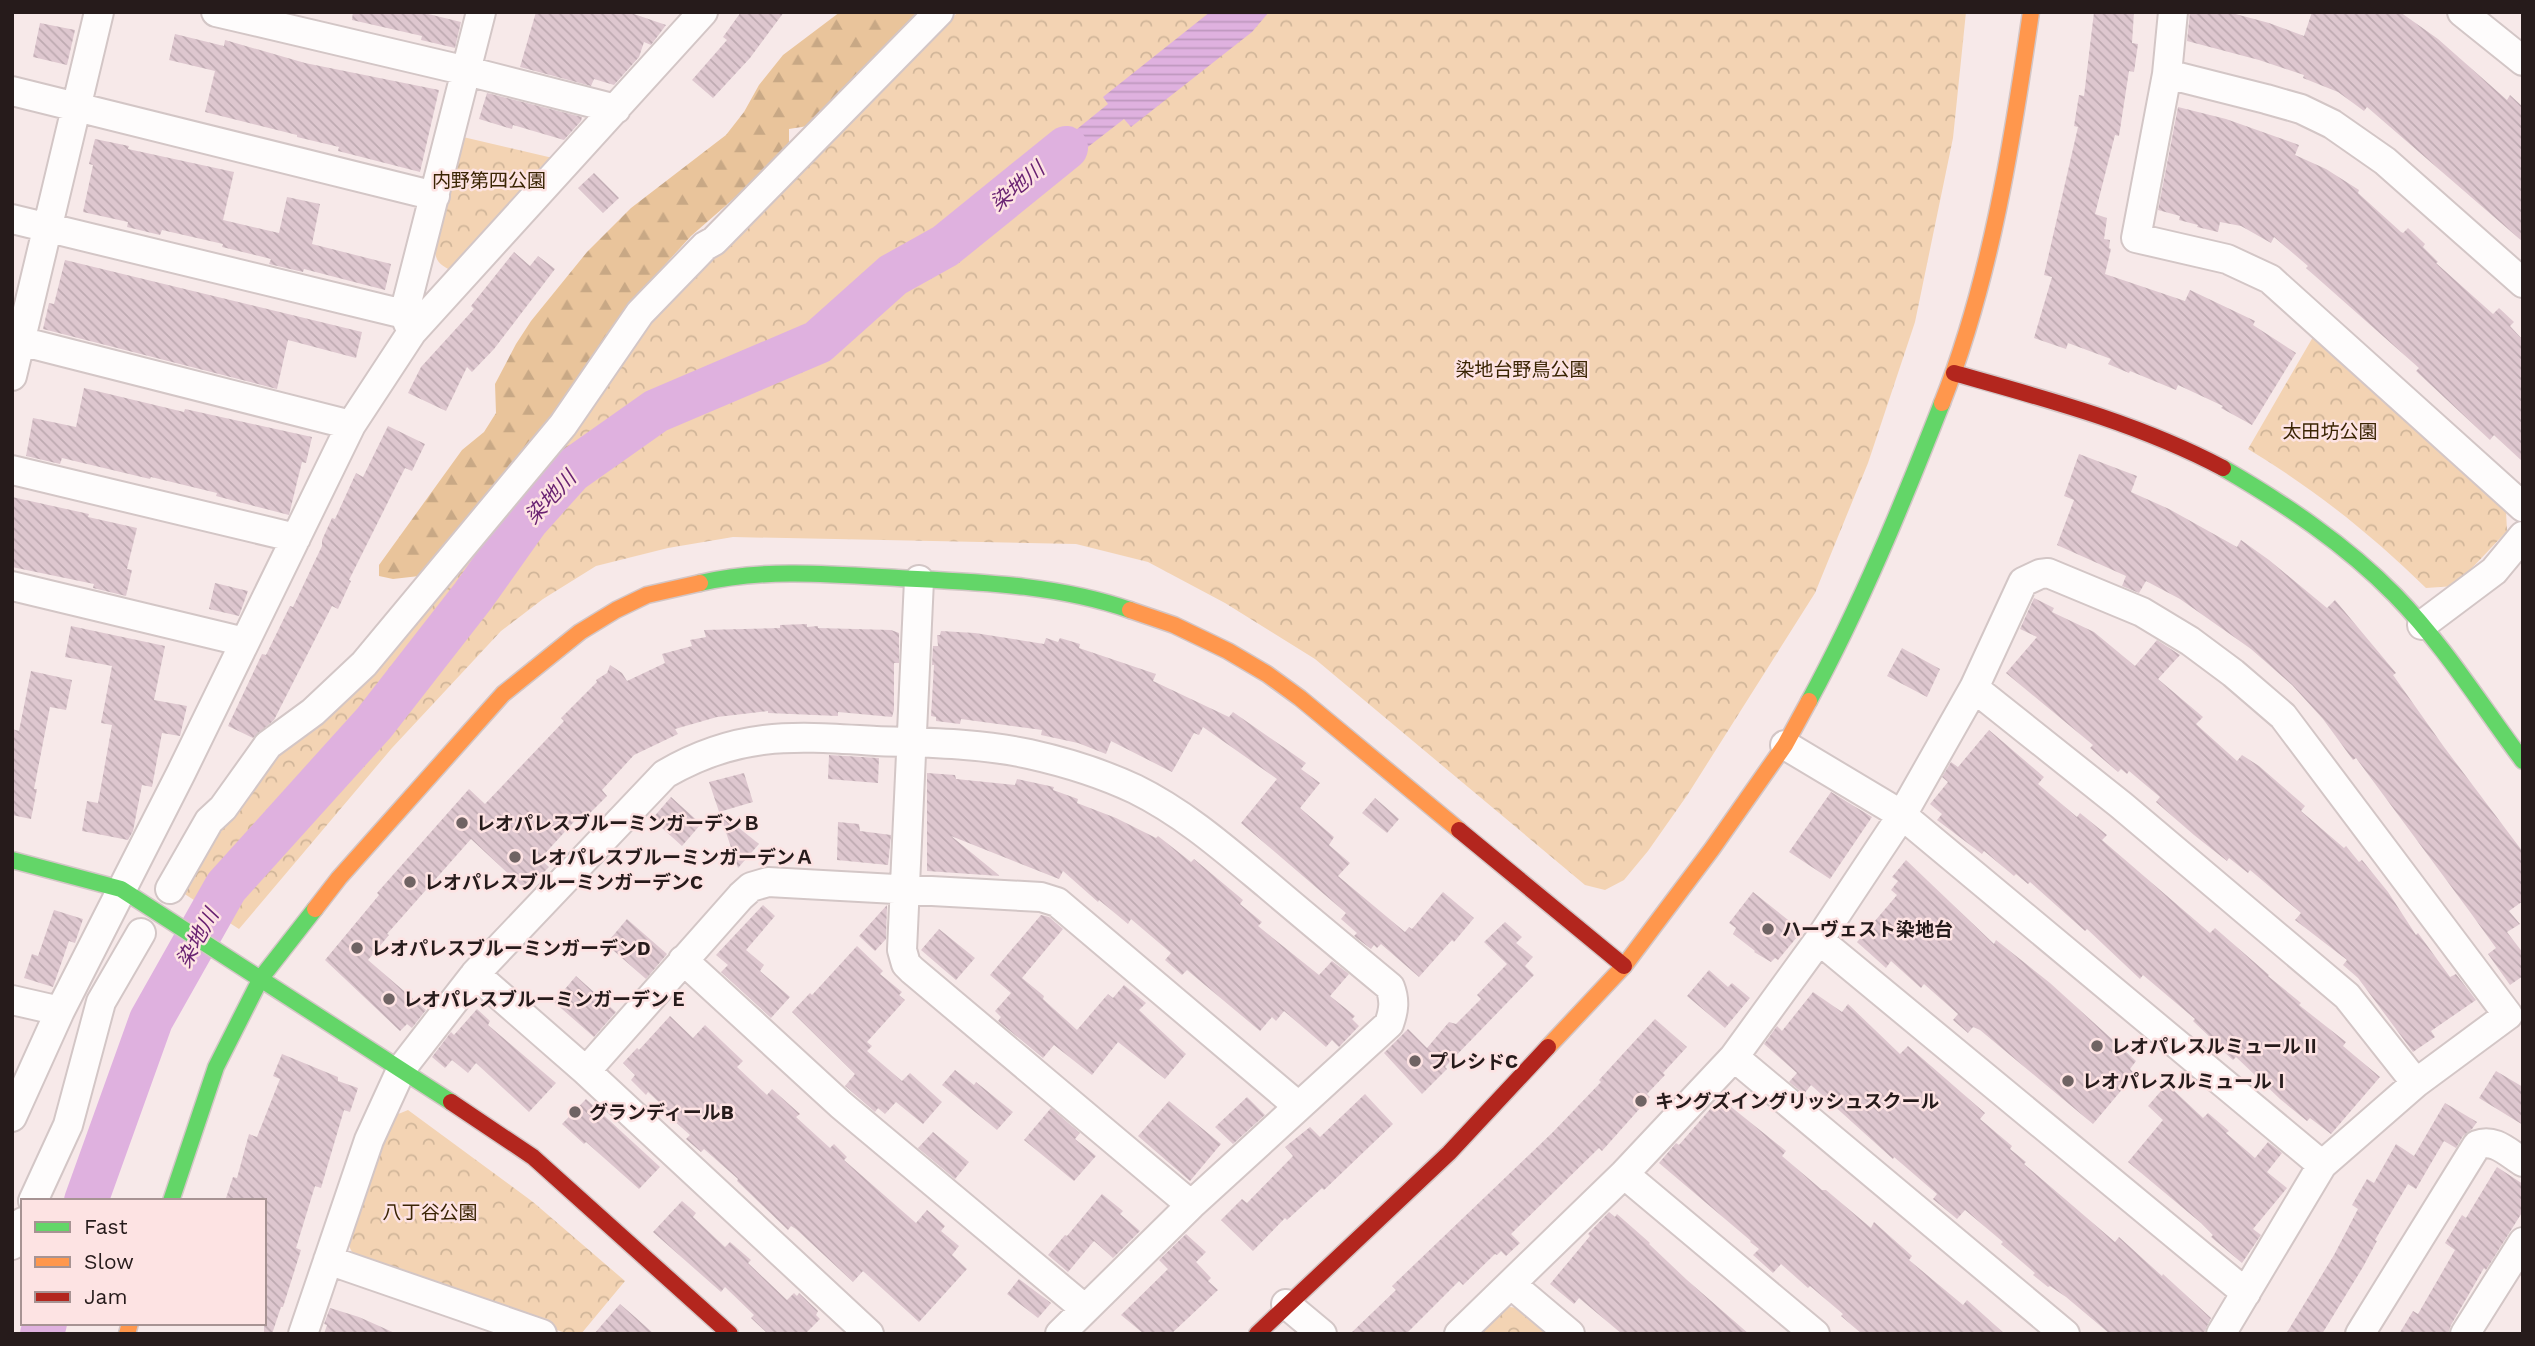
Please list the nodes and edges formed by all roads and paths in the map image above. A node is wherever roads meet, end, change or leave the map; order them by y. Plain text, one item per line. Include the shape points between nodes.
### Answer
1 (99, 12) edge
2 (216, 12) edge
3 (481, 12) edge
4 (703, 12) edge
5 (939, 12) edge
6 (2031, 12) edge
7 (2173, 12) edge
8 (2462, 12) edge
9 (2523, 61) edge
10 (467, 71) junction
11 (2167, 74) junction
12 (12, 92) edge
13 (76, 106) junction
14 (616, 109) junction
15 (435, 196) junction
16 (12, 219) edge
17 (46, 228) junction
18 (422, 245) junction
19 (2523, 283) edge
20 (447, 293) junction
21 (408, 323) junction
22 (17, 340) edge
23 (1954, 373) junction
24 (12, 376) edge
25 (351, 425) junction
26 (12, 470) edge
27 (2523, 507) edge
28 (2523, 536) edge
29 (296, 538) junction
30 (919, 580) junction
31 (12, 586) edge
32 (2422, 625) junction
33 (245, 642) junction
34 (1974, 688) junction
35 (911, 742) junction
36 (1785, 745) junction
37 (2523, 761) edge
38 (1902, 815) junction
39 (12, 860) edge
40 (121, 889) junction
41 (170, 889) dead end
42 (904, 890) junction
43 (141, 933) dead end
44 (1819, 940) junction
45 (682, 960) junction
46 (1624, 966) junction
47 (475, 974) junction
48 (261, 978) junction
49 (12, 999) edge
50 (60, 1011) junction
51 (2518, 1018) edge
52 (1734, 1057) junction
53 (402, 1068) junction
54 (586, 1071) junction
55 (2416, 1083) junction
56 (1298, 1106) junction
57 (12, 1118) edge
58 (2523, 1162) edge
59 (2322, 1165) junction
60 (1624, 1174) junction
61 (34, 1199) edge
62 (172, 1199) edge
63 (1191, 1205) junction
64 (21, 1226) edge
65 (2523, 1242) edge
66 (12, 1245) edge
67 (328, 1260) junction
68 (1512, 1285) junction
69 (2246, 1293) junction
70 (1286, 1304) junction
71 (1085, 1309) junction
72 (303, 1334) edge
73 (542, 1334) edge
74 (730, 1334) edge
75 (869, 1334) edge
76 (1060, 1334) edge
77 (1257, 1334) edge
78 (1322, 1334) edge
79 (1459, 1334) edge
80 (1570, 1334) edge
81 (1815, 1334) edge
82 (2065, 1334) edge
83 (2221, 1334) edge
84 (2360, 1334) edge
85 (2465, 1334) edge

1 - 13 street
2 - 10 street
3 - 10 street
4 - 14 street
5 - 41 street via 640,313 563,425 364,664 313,712 268,745 209,821
6 - 23 street via 2012,141 1985,264
7 - 11 street
8 - 9 street
10 - 14 street
10 - 15 street
11 - 19 street via 2301,109 2332,124 2385,161
11 - 27 street via 2136,238 2227,259 2270,279
12 - 13 street
13 - 15 street
13 - 17 street
14 - 20 street
15 - 18 street
16 - 17 street
17 - 21 street
17 - 22 street
18 - 20 street via 426,262
18 - 21 street
20 - 21 street
21 - 25 street
22 - 24 street
22 - 25 street
23 - 32 street via 2146,432 2201,456 2326,535
23 - 36 street via 1894,526 1833,657
25 - 29 street
26 - 29 street
28 - 32 street via 2494,571
29 - 33 street
30 - 35 street
30 - 46 street via 1062,592 1174,625 1228,651 1300,698
30 - 48 street via 810,573 729,576 647,595 604,617 503,694 339,878
31 - 33 street
32 - 37 street
33 - 40 street
34 - 38 street
34 - 51 street via 2023,582 2040,574 2056,575 2097,592 2190,640 2283,716
34 - 55 street via 2121,804 2347,996
35 - 42 street
35 - 47 street via 773,738 726,747 686,762 657,781
35 - 56 street via 1027,754 1137,790 1203,831 1390,986 1394,1010 1389,1024
36 - 38 street
36 - 46 street
38 - 44 street
38 - 59 street
39 - 40 street
40 - 48 street
40 - 50 street
42 - 45 street via 760,884 741,896
42 - 56 street via 1041,897 1056,902
42 - 63 street via 902,950 906,964
43 - 61 street via 101,1002 68,1125
44 - 52 street
44 - 69 street
45 - 54 street
45 - 71 street via 841,1105
46 - 70 street via 1449,1153
47 - 53 street
47 - 54 street
48 - 53 street
48 - 62 street via 216,1067
49 - 50 street
50 - 57 street
51 - 55 street
52 - 60 street
52 - 82 street
53 - 67 street via 369,1140
53 - 74 street via 533,1157
54 - 75 street
55 - 59 street
56 - 63 street
58 - 84 street via 2495,1143 2477,1145
59 - 69 street
60 - 68 street
60 - 81 street
63 - 71 street
64 - 66 street
65 - 85 street
67 - 72 street
67 - 73 street
68 - 79 street
68 - 80 street
69 - 83 street
70 - 77 street
70 - 78 street
71 - 76 street

